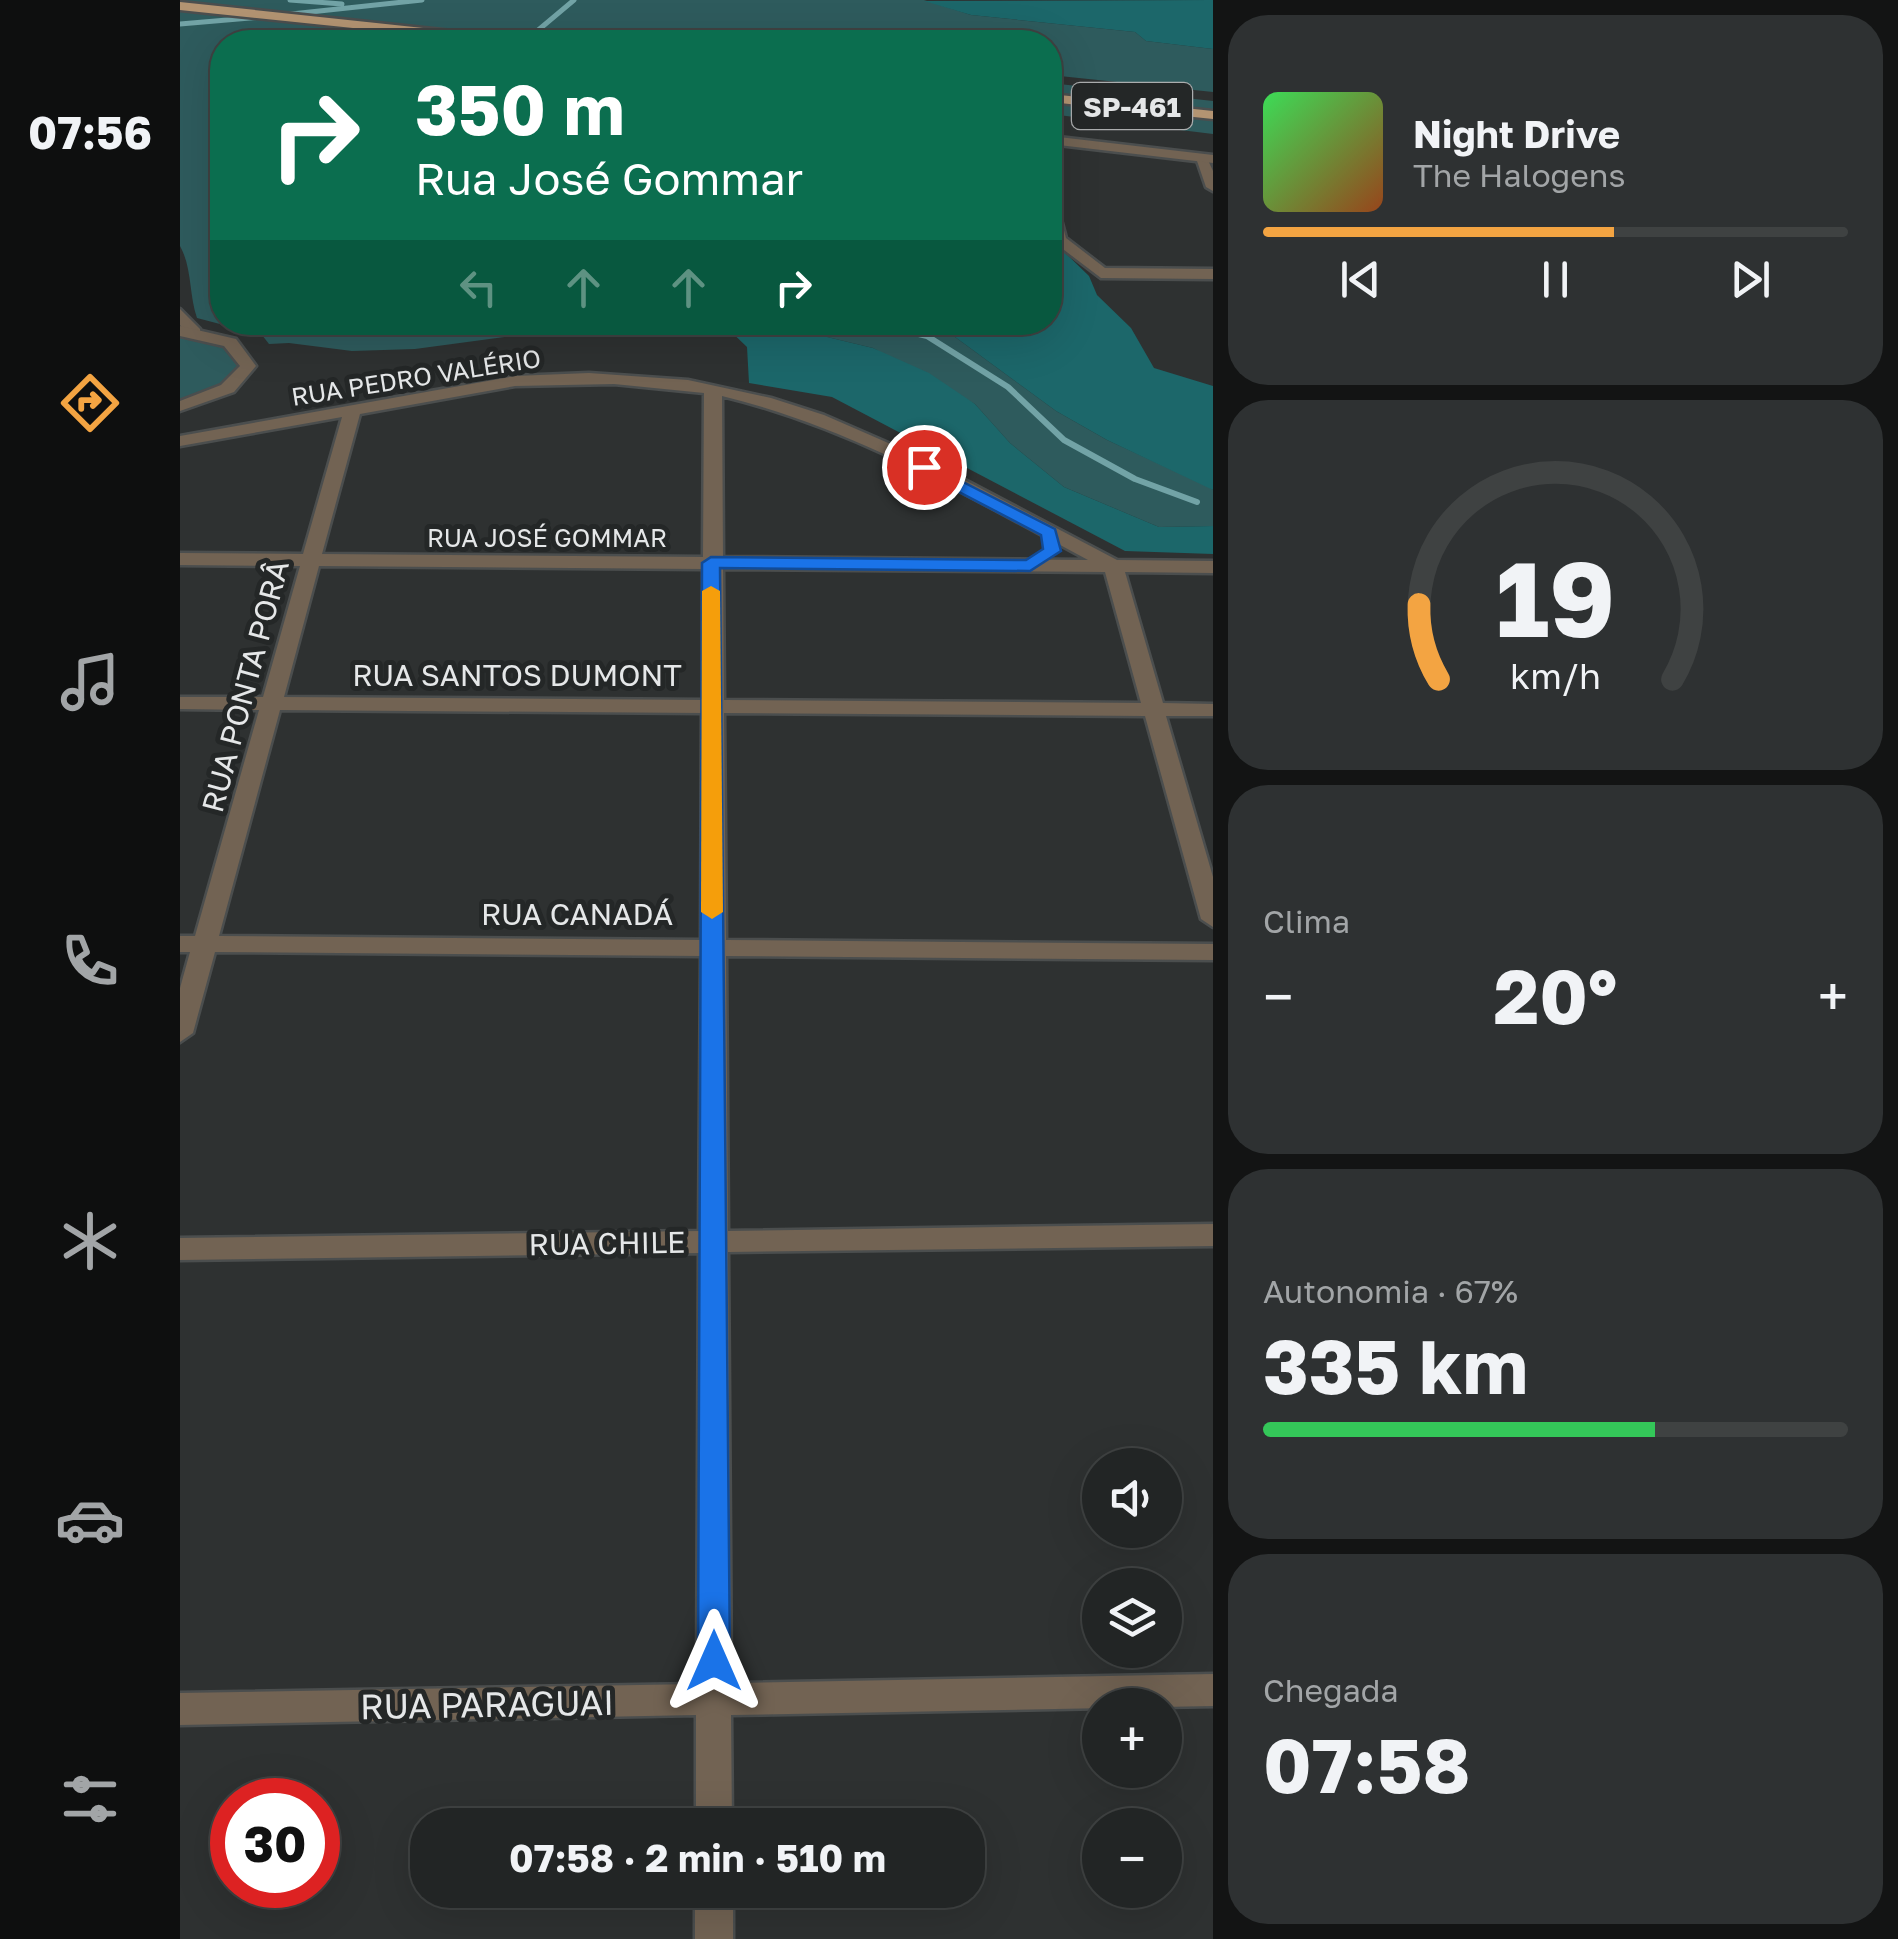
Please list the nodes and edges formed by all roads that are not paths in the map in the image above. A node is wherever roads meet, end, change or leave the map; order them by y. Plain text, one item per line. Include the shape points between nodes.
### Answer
1 (180, 6) edge
2 (180, 14) edge
3 (334, 30) edge
4 (399, 30) edge
5 (1062, 102) edge
6 (1213, 118) edge
7 (1062, 141) edge
8 (1206, 159) edge
9 (1213, 187) edge
10 (1062, 242) edge
11 (1213, 274) edge
12 (180, 314) edge
13 (187, 332) edge
14 (713, 389) junction
15 (180, 406) edge
16 (352, 412) junction
17 (180, 441) edge
18 (1049, 532) junction
19 (180, 560) edge
20 (311, 560) junction
21 (711, 563) junction
22 (1030, 566) junction
23 (1114, 566) junction
24 (1213, 566) edge
25 (180, 703) edge
26 (271, 704) junction
27 (712, 706) junction
28 (1154, 710) junction
29 (1213, 710) edge
30 (1213, 919) edge
31 (192, 944) edge
32 (712, 947) junction
33 (1213, 952) edge
34 (180, 1033) edge
35 (1213, 1235) edge
36 (713, 1242) junction
37 (180, 1248) edge
38 (1213, 1690) edge
39 (714, 1700) junction
40 (180, 1709) edge
41 (714, 1808) edge
42 (714, 1908) edge
43 (714, 1939) edge

1 - 4 main road
2 - 3 main road
5 - 6 main road, SP-461
7 - 8 street
8 - 9 street
10 - 11 street via 1101,273
12 - 13 street
13 - 15 street via 235,344 248,366 227,390
14 - 16 street, RUA PEDRO VALÉRIO via 624,379 532,380
14 - 18 street, RUA PEDRO VALÉRIO via 804,414 893,451
14 - 21 street
16 - 17 street, RUA PEDRO VALÉRIO
16 - 20 street, RUA PONTA PORÂ
18 - 22 street via 1052,551
18 - 23 street, RUA PEDRO VALÉRIO
19 - 20 street, RUA JOSÉ GOMMAR
20 - 21 street, RUA JOSÉ GOMMAR
20 - 26 street, RUA PONTA PORÂ
21 - 22 street, RUA JOSÉ GOMMAR
21 - 27 street
22 - 23 street, RUA JOSÉ GOMMAR
23 - 24 street, RUA JOSÉ GOMMAR
23 - 28 street
25 - 26 street, RUA SANTOS DUMONT
26 - 27 street, RUA SANTOS DUMONT
26 - 31 street, RUA PONTA PORÂ
27 - 28 street, RUA SANTOS DUMONT
27 - 32 street
28 - 29 street, RUA SANTOS DUMONT
28 - 30 street
31 - 32 street, RUA CANADÁ
31 - 34 street, RUA PONTA PORÂ
32 - 33 street, RUA CANADÁ
32 - 36 street
35 - 36 street, RUA CHILE
36 - 37 street, RUA CHILE
36 - 39 street
38 - 39 street, RUA PARAGUAI
39 - 40 street, RUA PARAGUAI
39 - 41 street
42 - 43 street

